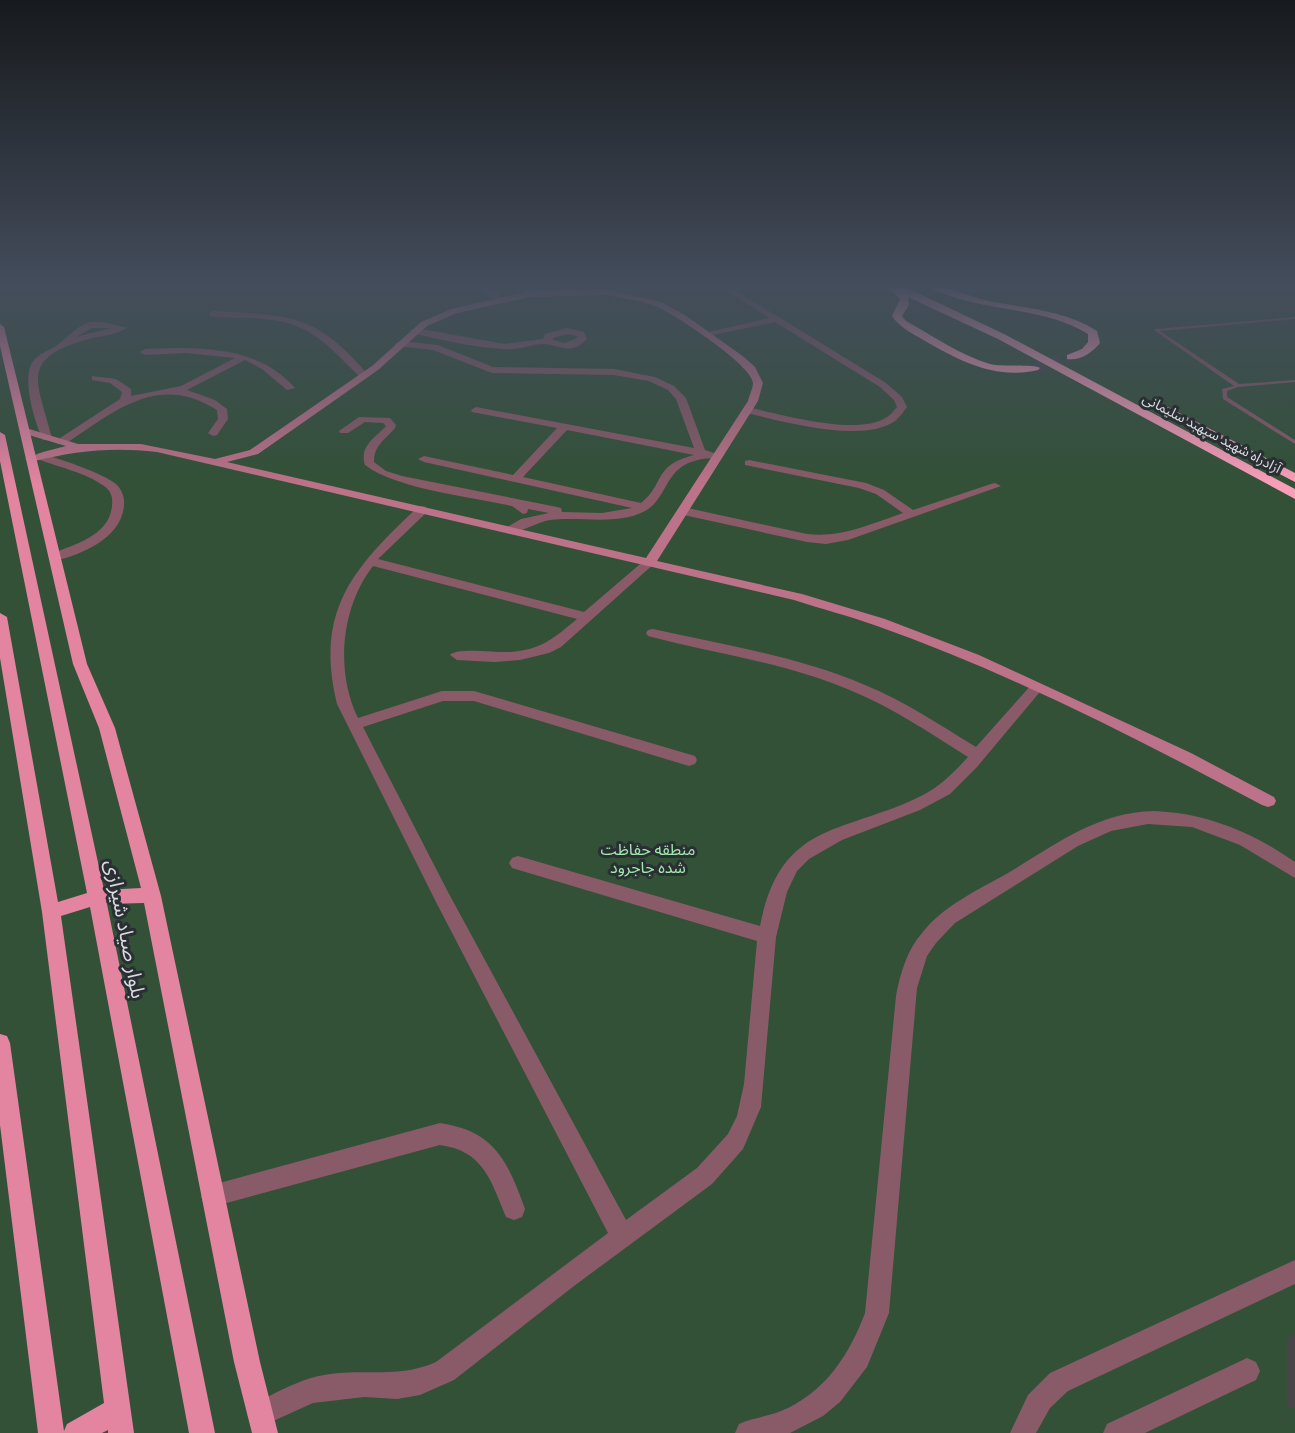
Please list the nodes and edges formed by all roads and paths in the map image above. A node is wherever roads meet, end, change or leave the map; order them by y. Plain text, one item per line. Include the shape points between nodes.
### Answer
1 (6, 351) edge
2 (51, 351) edge
3 (162, 351) edge
4 (184, 351) edge
5 (338, 351) edge
6 (392, 351) edge
7 (445, 351) edge
8 (729, 351) edge
9 (827, 351) edge
10 (955, 351) edge
11 (1028, 351) edge
12 (1051, 351) tunnel mouth
13 (1086, 351) edge
14 (1187, 351) edge
15 (145, 352) dead end
16 (244, 357) junction
17 (1071, 357) tunnel mouth
18 (1034, 368) tunnel mouth
19 (364, 376) junction
20 (95, 378) dead end
21 (1295, 381) edge
22 (1238, 386) junction
23 (290, 388) dead end
24 (177, 390) junction
25 (125, 400) junction
26 (476, 410) dead end
27 (747, 410) junction
28 (564, 427) junction
29 (26, 431) junction
30 (344, 431) dead end
31 (213, 433) dead end
32 (0, 435) edge
33 (47, 438) junction
34 (61, 442) junction
35 (1295, 442) edge
36 (75, 446) junction
37 (254, 452) junction
38 (709, 454) junction
39 (35, 457) junction
40 (424, 459) dead end
41 (209, 461) junction
42 (749, 462) dead end
43 (262, 473) junction
44 (515, 478) junction
45 (1295, 478) edge
46 (995, 486) dead end
47 (1295, 495) edge
48 (516, 503) junction
49 (644, 507) junction
50 (422, 510) junction
51 (683, 511) junction
52 (912, 514) junction
53 (578, 515) junction
54 (514, 528) junction
55 (370, 561) junction
56 (56, 562) junction
57 (650, 562) junction
58 (31, 575) junction
59 (0, 617) edge
60 (586, 618) junction
61 (653, 633) dead end
62 (457, 655) dead end
63 (1037, 687) junction
64 (353, 725) junction
65 (977, 754) junction
66 (689, 760) dead end
67 (1268, 801) dead end
68 (518, 863) dead end
69 (1295, 871) edge
70 (152, 896) junction
71 (97, 897) junction
72 (51, 912) junction
73 (767, 936) junction
74 (0, 1043) edge
75 (212, 1196) junction
76 (514, 1209) dead end
77 (622, 1236) junction
78 (1295, 1272) edge
79 (1248, 1371) dead end
80 (120, 1421) edge
81 (263, 1424) edge
82 (51, 1433) edge
83 (76, 1433) edge
84 (202, 1433) edge
85 (748, 1433) edge
86 (1023, 1433) edge
87 (1116, 1433) edge

1 - 29 main road
2 - 33 street via 40,357 32,372
3 - 15 street
4 - 16 street
5 - 19 street
6 - 19 main road
7 - 38 street via 492,370 614,372 652,379 672,388 681,398
8 - 27 main road via 754,374 758,388
9 - 27 street via 898,399 902,407 895,416 885,422 852,428
10 - 18 highway via 987,368
11 - 47 highway, آزادراه شهید سپهبد سلیمانی
12 - 45 highway, آزادراه شهید سپهبد سلیمانی
13 - 17 highway
14 - 22 lane
16 - 23 street via 261,364
16 - 24 street
19 - 37 main road
20 - 25 street via 118,383 126,391
21 - 22 lane
22 - 35 lane via 1224,390 1225,398
24 - 25 street
24 - 31 street via 222,409 223,419
25 - 34 street
26 - 28 street
27 - 38 main road
28 - 38 street
28 - 44 street
29 - 33 main road
29 - 39 main road
30 - 48 street via 363,419 386,420 390,428 368,454 369,463 382,473
32 - 58 main road, بلوار صیاد شیرازی
33 - 34 main road
34 - 36 main road
36 - 39 main road
36 - 41 main road via 141,447
37 - 41 main road
37 - 43 main road via 252,464
38 - 49 street via 671,469 657,494
38 - 51 main road
39 - 56 main road
39 - 56 street via 103,480 119,494 118,513 109,530
40 - 44 street
41 - 43 main road
42 - 52 street via 870,488
43 - 50 main road
44 - 49 street
46 - 52 street
48 - 53 street
48 - 54 street via 524,515
49 - 53 street via 618,515
50 - 54 main road
50 - 55 street
51 - 52 street via 826,540
51 - 57 main road
53 - 54 street via 547,516
54 - 57 main road
55 - 60 street
55 - 64 street via 344,602 337,652 339,686
56 - 58 main road
56 - 70 main road via 80,664 107,728
57 - 60 street
57 - 63 main road via 765,588 880,622 922,636
58 - 71 main road, بلوار صیاد شیرازی
59 - 72 main road
60 - 62 street via 556,644 528,656
61 - 65 street via 830,676 883,699
63 - 65 street
63 - 67 main road
64 - 66 street via 442,696 474,696
64 - 77 street
65 - 73 street via 941,792 821,843 799,857 783,879
68 - 73 street
69 - 85 street via 1251,843 1212,825 1171,818 1138,819 1105,826 1079,838 965,908 928,938 914,964 906,996 877,1313 870,1338 859,1360 828,1397 786,1423
70 - 71 main road
70 - 75 main road
71 - 72 main road
71 - 84 main road, بلوار صیاد شیرازی
72 - 80 main road
73 - 77 street via 755,1082 746,1122 725,1157 708,1174
74 - 82 main road
75 - 76 street via 440,1134 458,1135 476,1144 504,1180
75 - 81 main road
77 - 81 street via 445,1371 420,1382 397,1386 364,1384 312,1390
78 - 86 street via 1059,1382 1031,1412
79 - 87 street
80 - 83 main road

